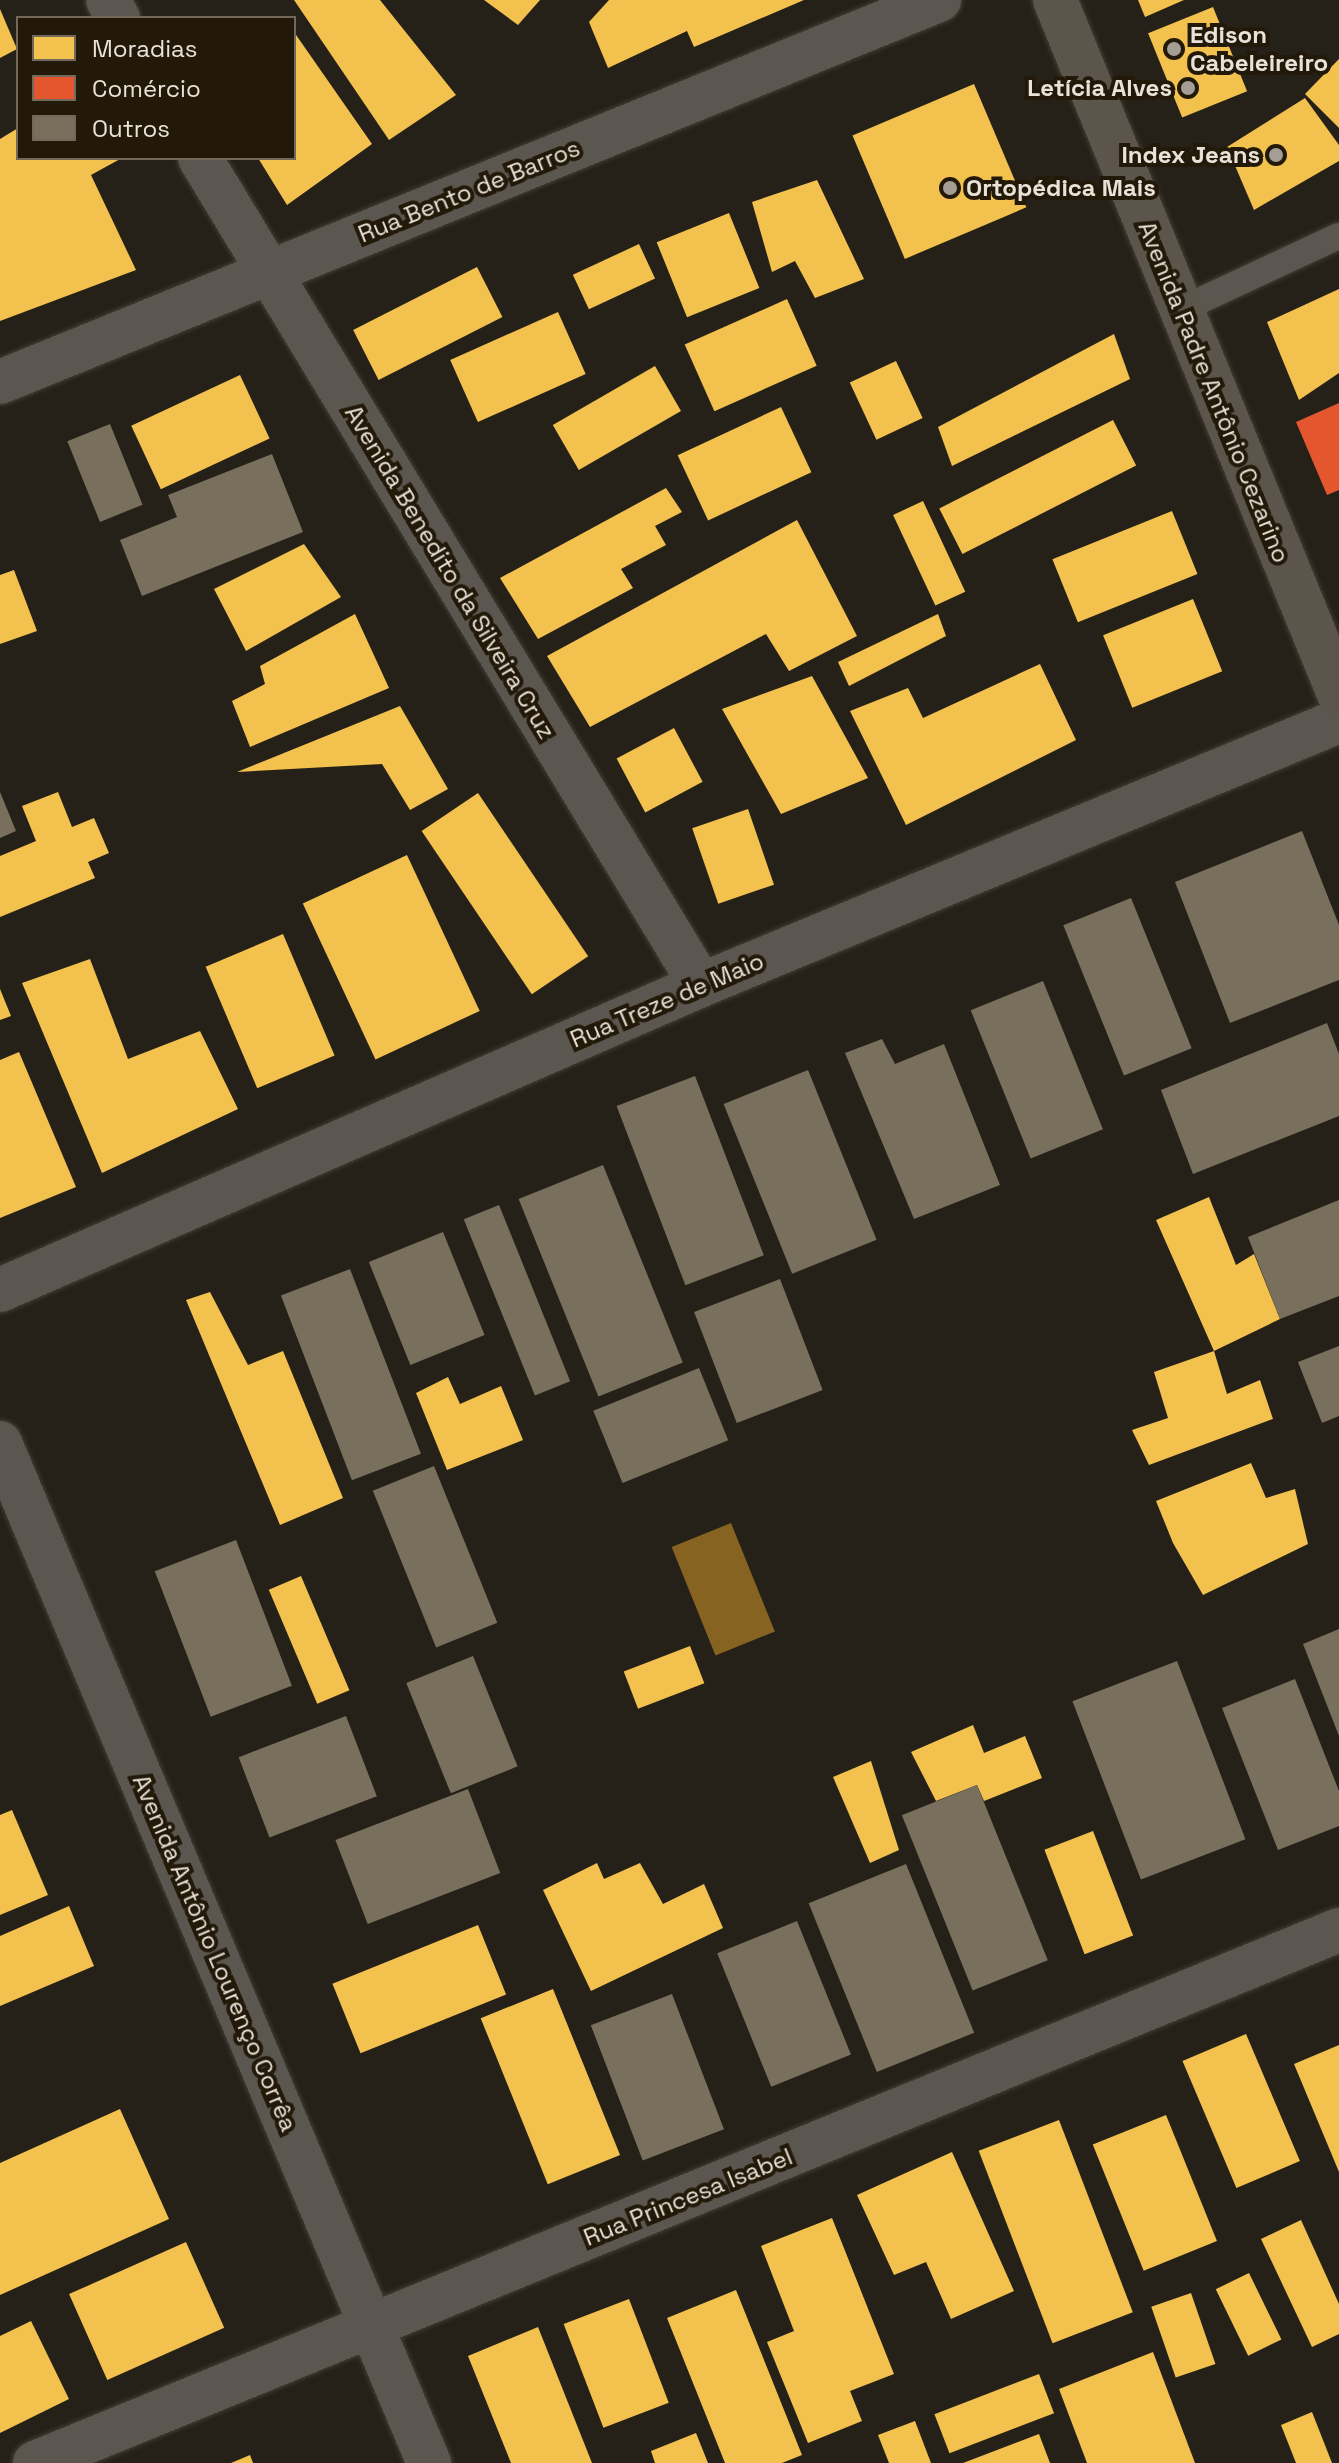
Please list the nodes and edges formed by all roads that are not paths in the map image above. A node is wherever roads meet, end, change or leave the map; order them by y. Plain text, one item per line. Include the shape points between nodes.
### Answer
1 (939, 0) edge
2 (1055, 0) edge
3 (201, 160) edge
4 (1339, 236) edge
5 (267, 273) junction
6 (1180, 310) junction
7 (0, 382) edge
8 (1339, 694) edge
9 (1339, 721) edge
10 (701, 985) junction
11 (0, 1290) edge
12 (0, 1443) edge
13 (1339, 1930) edge
14 (372, 2327) junction
15 (35, 2463) edge
16 (429, 2463) edge

1 - 5 street, Rua Bento de Barros
2 - 6 street, Avenida Padre Antônio Cezarino
3 - 5 street, Avenida Benedito da Silveira Cruz
4 - 6 lane
5 - 7 street, Rua Bento de Barros
5 - 10 street, Avenida Benedito da Silveira Cruz
6 - 8 street, Avenida Padre Antônio Cezarino
9 - 10 street, Rua Treze de Maio
10 - 11 street, Rua Treze de Maio
12 - 14 street, Avenida Antônio Lourenço Corrêa
13 - 14 street, Rua Princesa Isabel
14 - 15 street, Rua Princesa Isabel
14 - 16 street, Avenida Antônio Lourenço Corrêa

